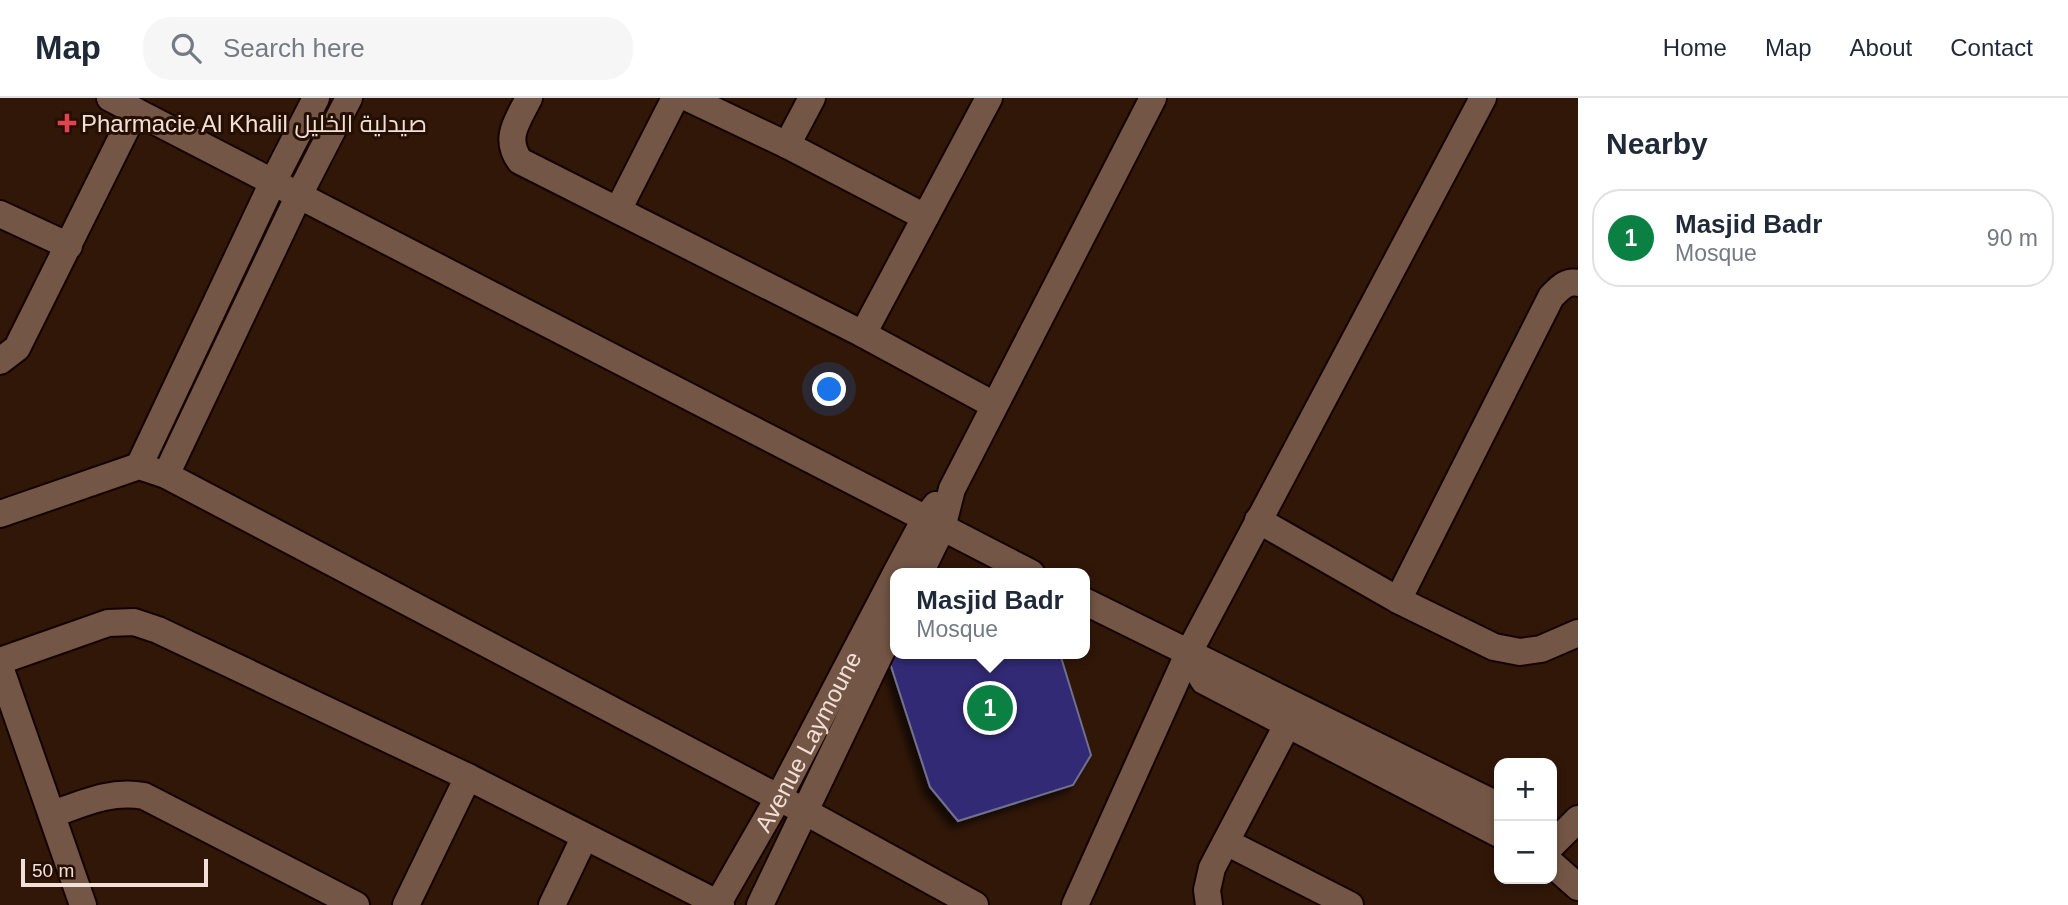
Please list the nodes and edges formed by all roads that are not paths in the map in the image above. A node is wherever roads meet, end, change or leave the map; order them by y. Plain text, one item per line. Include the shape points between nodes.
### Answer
1 (110, 98) edge
2 (316, 98) edge
3 (349, 98) edge
4 (529, 98) edge
5 (675, 98) edge
6 (688, 98) edge
7 (812, 98) edge
8 (989, 98) edge
9 (1153, 98) edge
10 (1483, 98) edge
11 (135, 111) junction
12 (787, 145) junction
13 (273, 182) junction
14 (299, 195) junction
15 (618, 210) junction
16 (0, 214) edge
17 (925, 217) junction
18 (69, 246) junction
19 (1578, 283) edge
20 (863, 334) junction
21 (0, 361) edge
22 (994, 405) junction
23 (139, 466) junction
24 (166, 475) junction
25 (0, 514) edge
26 (1258, 520) junction
27 (934, 523) junction
28 (900, 568) edge
29 (921, 568) edge
30 (1021, 568) edge
31 (890, 585) edge
32 (1398, 600) junction
33 (1090, 604) edge
34 (890, 633) edge
35 (1578, 633) edge
36 (1188, 654) junction
37 (0, 661) edge
38 (0, 667) edge
39 (1293, 715) junction
40 (468, 777) junction
41 (779, 797) junction
42 (1494, 804) edge
43 (804, 811) junction
44 (53, 814) junction
45 (1494, 831) edge
46 (584, 838) junction
47 (1226, 842) junction
48 (1557, 868) edge
49 (1578, 887) edge
50 (1341, 902) edge
51 (83, 905) edge
52 (356, 905) edge
53 (406, 905) edge
54 (552, 905) edge
55 (719, 905) edge
56 (760, 905) edge
57 (975, 905) edge
58 (1075, 905) edge
59 (1209, 905) edge

1 - 11 street
2 - 13 street
3 - 14 street
4 - 15 street via 512,130 513,150 520,160
5 - 15 street
6 - 12 street
7 - 12 street
8 - 17 street
9 - 22 street
10 - 26 street
11 - 13 street
11 - 18 street
12 - 17 street
13 - 14 street
13 - 23 street
14 - 24 street
14 - 27 street
15 - 20 street
16 - 18 street
17 - 20 street
18 - 21 street via 17,348
19 - 32 street via 1562,286 1551,296
20 - 22 street
22 - 27 street
23 - 24 street
23 - 25 street
24 - 41 street
26 - 32 street
26 - 36 street
27 - 28 street, Avenue Laymoune
27 - 29 street
27 - 30 street
31 - 41 street, Avenue Laymoune
32 - 35 street via 1494,647 1520,652 1541,649
33 - 36 street
34 - 43 street
36 - 39 street via 1216,663
36 - 58 street
37 - 40 street via 108,623 134,622 158,629
38 - 44 street
39 - 42 street
39 - 45 street
39 - 47 street
40 - 46 street
40 - 53 street
41 - 43 street
41 - 55 street, Avenue Laymoune
43 - 56 street
43 - 57 street
44 - 51 street
44 - 52 street via 107,794 144,796
46 - 54 street
46 - 55 street
47 - 50 street
47 - 59 street via 1212,868
48 - 49 street

